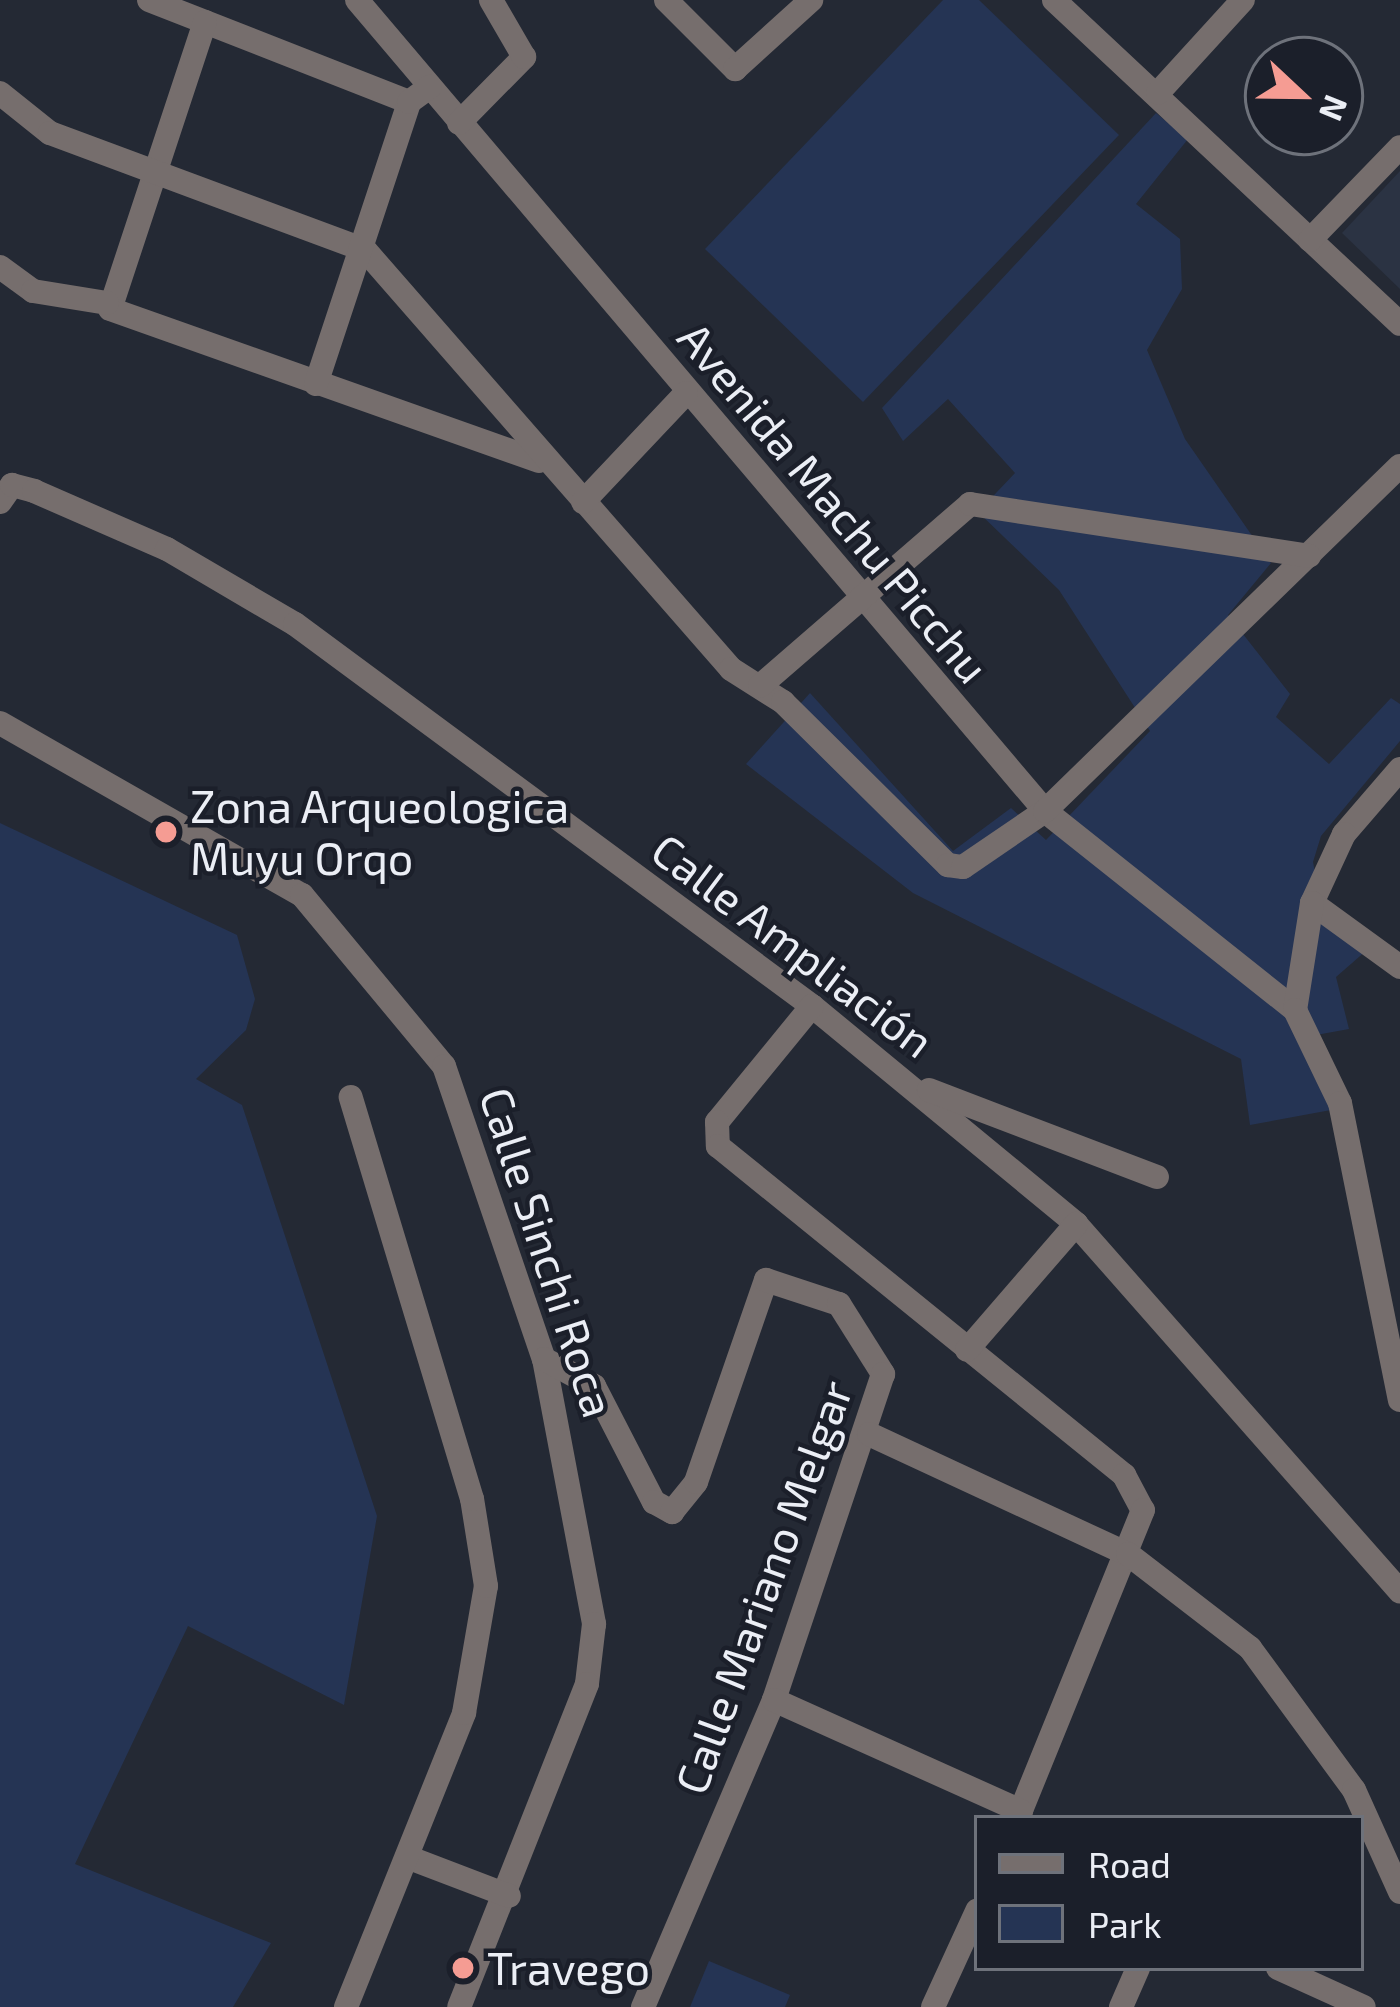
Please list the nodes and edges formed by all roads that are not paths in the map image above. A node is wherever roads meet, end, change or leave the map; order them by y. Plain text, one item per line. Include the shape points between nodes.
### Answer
1 (149, 0) edge
2 (357, 0) edge
3 (491, 0) edge
4 (665, 0) edge
5 (812, 0) edge
6 (1054, 0) edge
7 (1243, 0) edge
8 (205, 22) junction
9 (0, 93) edge
10 (1158, 93) junction
11 (420, 95) junction
12 (459, 123) junction
13 (1400, 147) edge
14 (156, 168) junction
15 (1310, 240) junction
16 (365, 250) junction
17 (0, 267) edge
18 (107, 303) junction
19 (1400, 324) edge
20 (316, 384) junction
21 (686, 394) junction
22 (544, 463) junction
23 (1400, 466) edge
24 (11, 490) edge
25 (583, 502) junction
26 (1309, 556) junction
27 (859, 599) junction
28 (760, 686) junction
29 (0, 723) edge
30 (1400, 769) edge
31 (1045, 811) junction
32 (1312, 903) junction
33 (1400, 967) edge
34 (812, 1006) junction
35 (1295, 1010) junction
36 (909, 1082) junction
37 (351, 1097) dead end
38 (1157, 1177) dead end
39 (1076, 1225) junction
40 (967, 1351) junction
41 (544, 1359) junction
42 (1400, 1400) edge
43 (869, 1435) junction
44 (1128, 1554) junction
45 (1400, 1592) edge
46 (774, 1700) junction
47 (1020, 1815) edge
48 (407, 1858) junction
49 (1400, 1892) edge
50 (509, 1896) junction
51 (974, 1918) edge
52 (1137, 1971) edge
53 (1285, 1971) edge
54 (346, 2007) edge
55 (459, 2007) edge
56 (643, 2007) edge
57 (933, 2007) edge
58 (1120, 2007) edge
59 (1364, 2007) edge

1 - 8 street
2 - 11 street, Avenida Machu Picchu
3 - 12 street via 524,57
4 - 5 street via 735,69
6 - 10 street
7 - 10 street
8 - 11 street
8 - 14 street
9 - 14 street via 50,133
10 - 15 street
11 - 12 street, Avenida Machu Picchu
11 - 16 street
12 - 21 street, Avenida Machu Picchu
13 - 15 street
14 - 16 street
14 - 18 street
15 - 19 street
16 - 20 street
16 - 22 street
17 - 18 street via 33,291
18 - 20 street
20 - 22 street
21 - 25 street
21 - 27 street, Avenida Machu Picchu
22 - 25 street
23 - 26 street
24 - 34 street, Calle Ampliación via 167,549 295,624
25 - 28 street via 731,669
26 - 27 street via 984,503
26 - 31 street
27 - 28 street
27 - 31 street, Avenida Machu Picchu
28 - 31 street via 948,865 963,867
29 - 41 street, Calle Sinchi Roca via 302,895 409,1017 444,1066
30 - 32 street via 1344,834
31 - 35 street, Avenida Machu Picchu
32 - 33 street
32 - 35 street
34 - 36 street, Calle Ampliación
34 - 40 street via 712,1135
35 - 42 street via 1340,1103
36 - 38 street
36 - 39 street, Calle Ampliación
37 - 48 street via 472,1499 486,1586 464,1713
39 - 40 street
39 - 45 street, Calle Ampliación
40 - 44 street via 1124,1475 1143,1510
41 - 43 street, Calle Mariano Melgar via 594,1386 654,1502 672,1511 696,1482 756,1289 778,1279 839,1304 878,1357 884,1383
41 - 50 street, Calle Sinchi Roca via 594,1624 586,1684
43 - 44 street
43 - 46 street, Calle Mariano Melgar
44 - 47 street
44 - 49 street via 1250,1648 1354,1790
46 - 47 street
46 - 56 street, Calle Mariano Melgar
48 - 50 street
48 - 54 street
50 - 55 street, Calle Sinchi Roca
51 - 57 street
52 - 58 street
53 - 59 street

